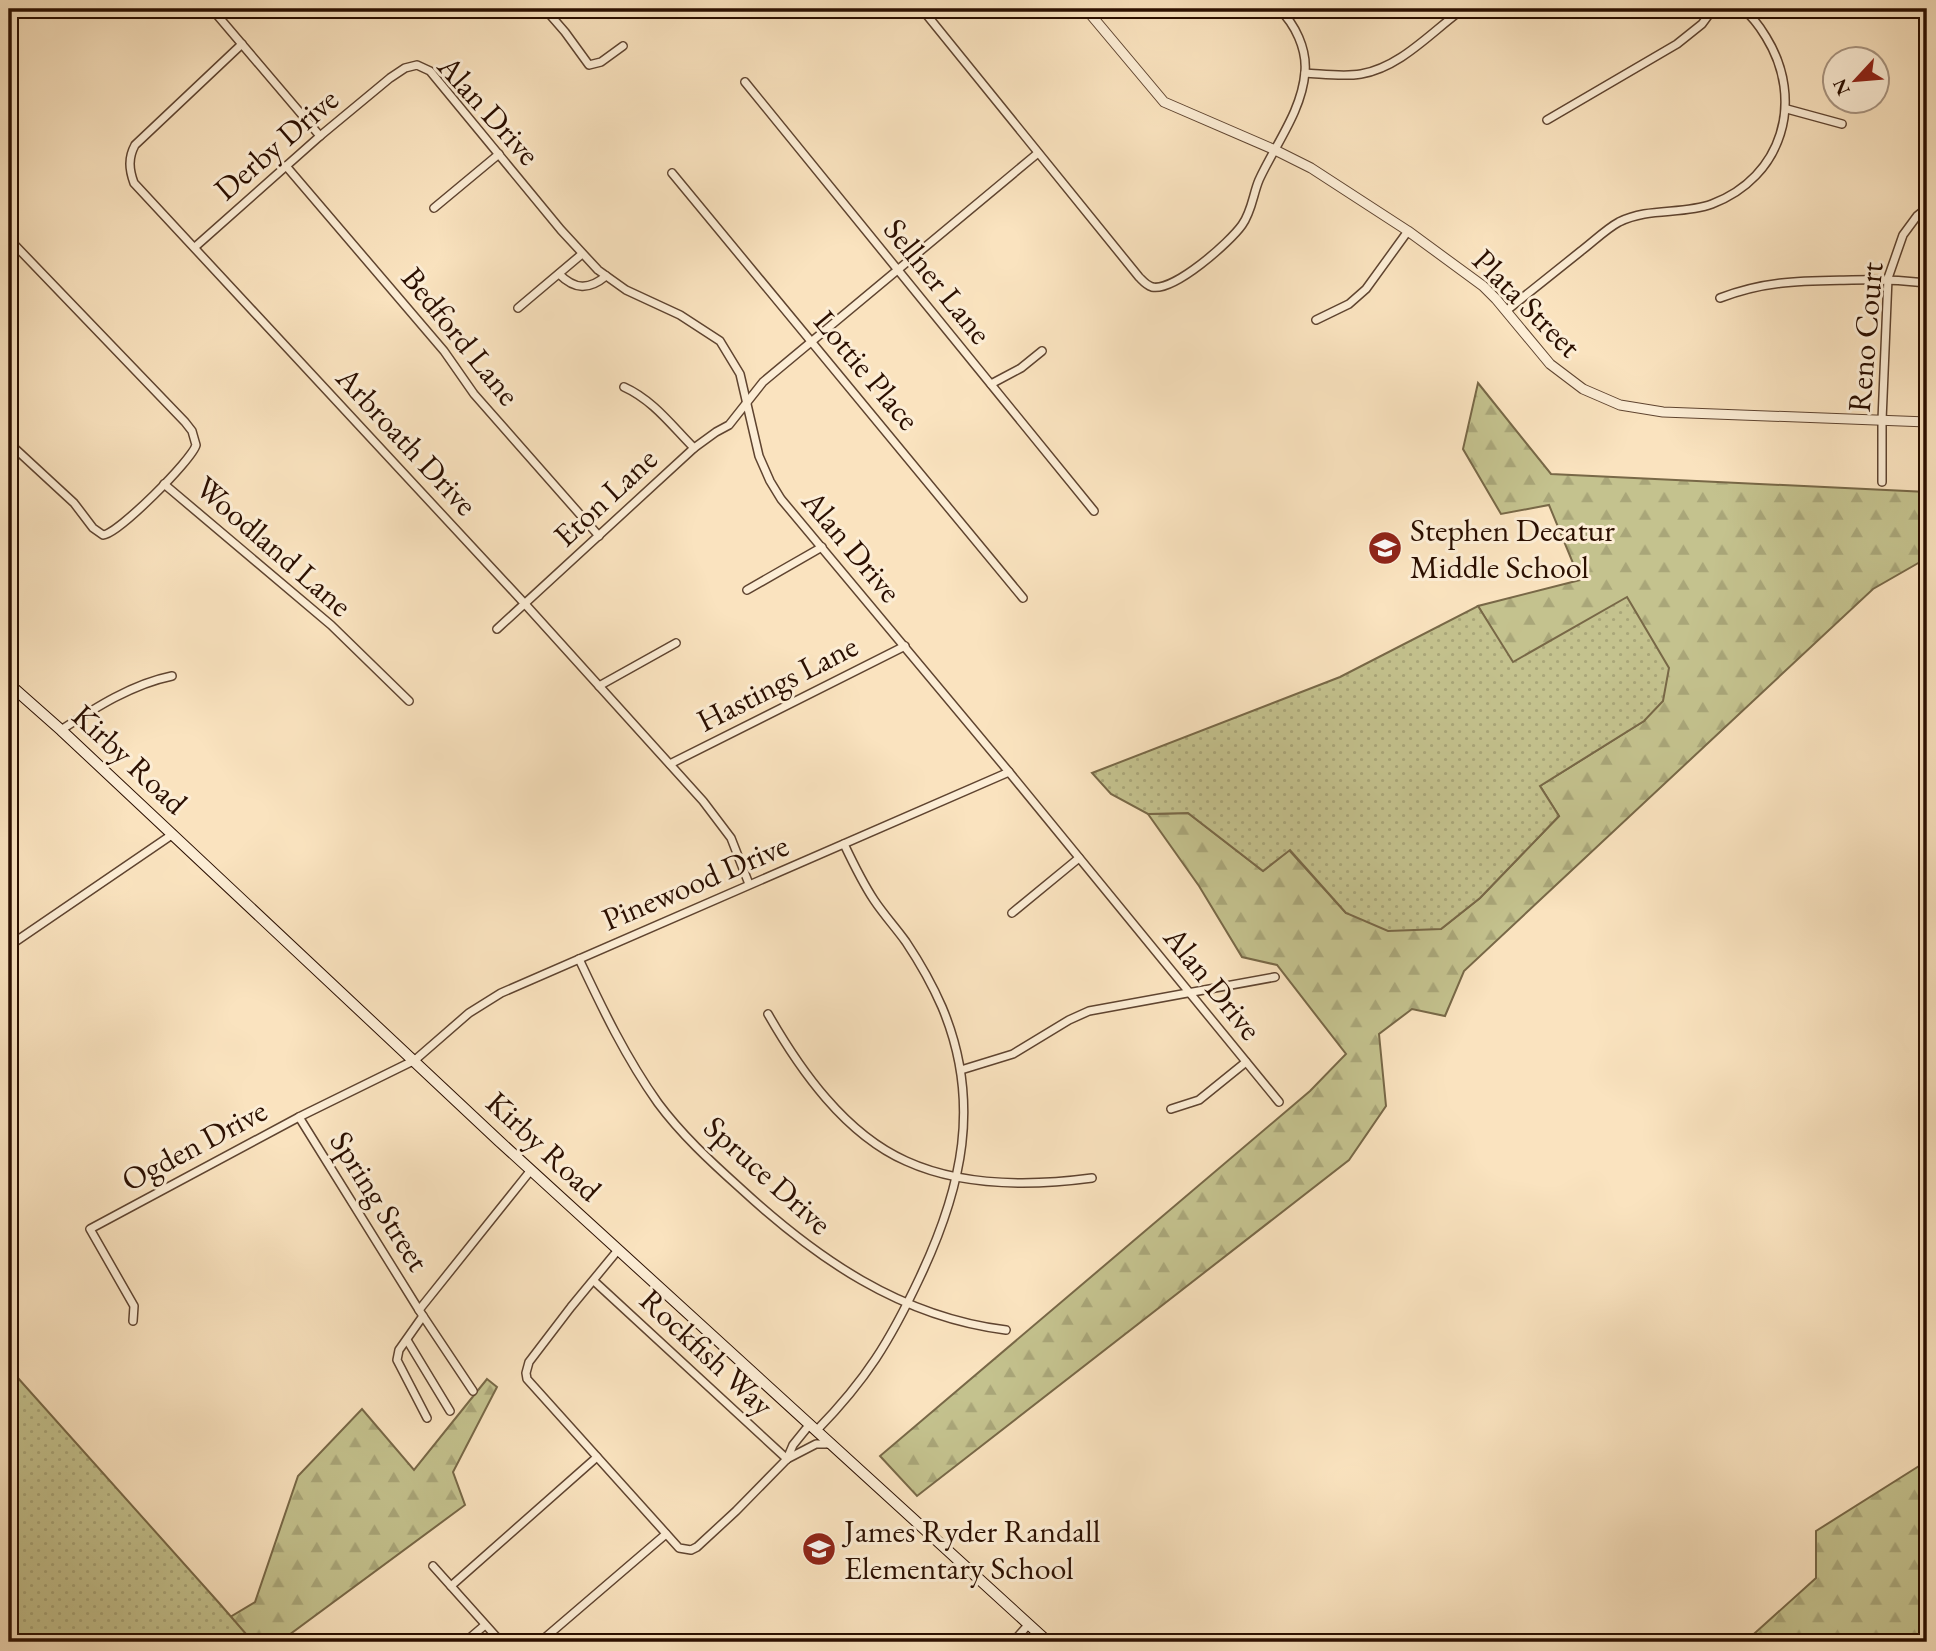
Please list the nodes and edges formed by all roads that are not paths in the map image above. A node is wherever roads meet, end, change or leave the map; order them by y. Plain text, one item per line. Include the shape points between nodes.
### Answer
1 (212, 9) edge
2 (545, 9) edge
3 (922, 9) edge
4 (1086, 9) edge
5 (1279, 9) edge
6 (1463, 9) edge
7 (1713, 9) edge
8 (1743, 9) edge
9 (242, 44) junction
10 (623, 46) dead end
11 (1305, 73) junction
12 (390, 78) joint
13 (745, 82) dead end
14 (1787, 109) junction
15 (1547, 120) dead end
16 (1842, 124) dead end
17 (320, 136) junction
18 (1275, 150) junction
19 (1038, 153) junction
20 (499, 154) junction
21 (286, 166) junction
22 (672, 173) dead end
23 (434, 208) dead end
24 (1927, 208) edge
25 (1408, 231) junction
26 (9, 239) edge
27 (195, 247) junction
28 (582, 254) junction
29 (898, 271) junction
30 (559, 274) junction
31 (606, 276) junction
32 (1888, 278) junction
33 (1927, 283) edge
34 (1720, 299) dead end
35 (518, 308) dead end
36 (1506, 311) junction
37 (1316, 320) dead end
38 (812, 342) junction
39 (1042, 351) dead end
40 (991, 384) junction
41 (624, 387) dead end
42 (746, 402) junction
43 (1882, 420) junction
44 (1927, 422) edge
45 (9, 443) edge
46 (694, 448) junction
47 (1882, 482) dead end
48 (164, 484) junction
49 (1094, 511) dead end
50 (599, 536) junction
51 (822, 547) junction
52 (747, 590) dead end
53 (1023, 598) dead end
54 (525, 604) junction
55 (497, 629) dead end
56 (676, 643) dead end
57 (905, 646) junction
58 (172, 676) dead end
59 (9, 684) edge
60 (599, 686) junction
61 (409, 701) dead end
62 (61, 730) junction
63 (670, 764) junction
64 (1009, 772) junction
65 (173, 834) junction
66 (844, 844) junction
67 (1079, 859) junction
68 (749, 884) junction
69 (1012, 913) dead end
70 (9, 946) edge
71 (579, 959) junction
72 (1275, 977) dead end
73 (1191, 993) junction
74 (768, 1014) dead end
75 (415, 1060) junction
76 (1246, 1062) junction
77 (961, 1070) junction
78 (1279, 1102) dead end
79 (1171, 1109) dead end
80 (299, 1116) junction
81 (531, 1170) junction
82 (958, 1175) junction
83 (1092, 1178) dead end
84 (618, 1250) junction
85 (594, 1281) junction
86 (908, 1303) junction
87 (421, 1313) junction
88 (133, 1321) dead end
89 (1006, 1330) dead end
90 (407, 1340) junction
91 (473, 1391) dead end
92 (450, 1410) dead end
93 (427, 1418) dead end
94 (814, 1427) junction
95 (832, 1444) junction
96 (597, 1457) junction
97 (787, 1459) junction
98 (666, 1534) junction
99 (433, 1566) dead end
100 (451, 1586) junction
101 (485, 1625) junction
102 (1028, 1625) junction
103 (465, 1642) edge
104 (501, 1642) edge
105 (540, 1642) edge
106 (1013, 1642) edge
107 (1048, 1642) edge

1 - 9 street
2 - 10 street via 589,65
3 - 19 street
4 - 18 street, Plata Street via 1164,102
5 - 11 street via 1295,29
6 - 11 street via 1382,68 1338,76
7 - 15 street via 1678,44
8 - 14 street via 1775,52
9 - 17 street
9 - 27 street, Arbroath Drive via 131,153 134,183
11 - 18 street via 1297,104
12 - 17 street, Derby Drive
12 - 20 street, Alan Drive via 412,66 426,68
13 - 29 street, Sellner Lane
14 - 16 street
14 - 36 street via 1763,167 1736,192 1690,210 1637,215 1616,224
17 - 21 street, Derby Drive
18 - 19 street via 1241,226 1202,262 1158,287 1147,285
18 - 25 street, Plata Street
19 - 29 street, Eton Lane
20 - 23 street
20 - 28 street, Alan Drive
21 - 27 street, Derby Drive
21 - 50 street, Bedford Lane via 444,351 474,394
22 - 38 street, Lottie Place
24 - 32 street, Reno Court via 1903,235
25 - 36 street, Plata Street via 1467,272
25 - 37 street via 1366,289 1349,304
26 - 48 street, Woodland Lane via 192,431 195,450
27 - 54 street, Arbroath Drive
28 - 30 street
28 - 31 street, Alan Drive
29 - 38 street, Eton Lane
29 - 40 street, Sellner Lane
30 - 31 street via 570,284 585,288
30 - 35 street
31 - 42 street, Alan Drive via 720,341 740,374
32 - 33 street
32 - 34 street via 1792,281 1746,288
32 - 43 street, Reno Court
36 - 43 street, Plata Street via 1550,364 1583,389 1620,405 1663,412
38 - 42 street, Eton Lane
38 - 53 street, Lottie Place
39 - 40 street
40 - 49 street, Sellner Lane
41 - 46 street via 650,402
42 - 46 street, Eton Lane via 729,425
42 - 51 street, Alan Drive via 770,481
43 - 44 street, Plata Street
43 - 47 street, Reno Court
45 - 48 street via 103,535 112,533
46 - 50 street, Eton Lane
48 - 61 street, Woodland Lane via 294,592
50 - 54 street, Eton Lane
51 - 52 street
51 - 57 street, Alan Drive
54 - 55 street, Eton Lane
54 - 60 street, Arbroath Drive
56 - 60 street
57 - 63 street, Hastings Lane
57 - 64 street, Alan Drive
58 - 62 street via 133,690
59 - 62 main road, Kirby Road
60 - 63 street, Arbroath Drive
62 - 65 main road, Kirby Road
63 - 68 street, Arbroath Drive via 726,828
64 - 66 street, Pinewood Drive
64 - 67 street, Alan Drive
65 - 70 street
65 - 75 main road, Kirby Road
66 - 68 street, Pinewood Drive
66 - 77 street via 872,897 927,976 947,1021
67 - 69 street
67 - 73 street, Alan Drive
68 - 71 street, Pinewood Drive
71 - 75 street, Pinewood Drive via 487,1001
71 - 86 street, Spruce Drive via 636,1070 692,1143 812,1249
72 - 73 street
73 - 76 street, Alan Drive
73 - 77 street via 1089,1011 1013,1054
74 - 82 street via 820,1089 864,1134 905,1161
75 - 80 street, Ogden Drive
75 - 81 main road, Kirby Road
76 - 78 street, Alan Drive
76 - 79 street via 1199,1100
77 - 82 street
80 - 87 street, Spring Street
80 - 88 street, Ogden Drive via 90,1229 134,1306
81 - 84 main road, Kirby Road
81 - 87 street
82 - 83 street via 1026,1184
82 - 86 street via 942,1227
84 - 85 street
84 - 94 main road, Kirby Road
85 - 96 street via 529,1362 526,1373
85 - 97 street, Rockfish Way
86 - 89 street, Spruce Drive via 950,1320
86 - 94 street via 871,1369
87 - 90 street
87 - 91 street, Spring Street
90 - 92 street
90 - 93 street via 397,1360
94 - 95 main road, Kirby Road
94 - 97 street via 793,1445
95 - 97 street via 816,1444
95 - 102 main road, Kirby Road
96 - 98 street
96 - 100 street
97 - 98 street via 697,1547 679,1548
98 - 105 street
99 - 100 street
100 - 101 street
101 - 103 street
101 - 104 street
102 - 106 street
102 - 107 main road, Kirby Road

